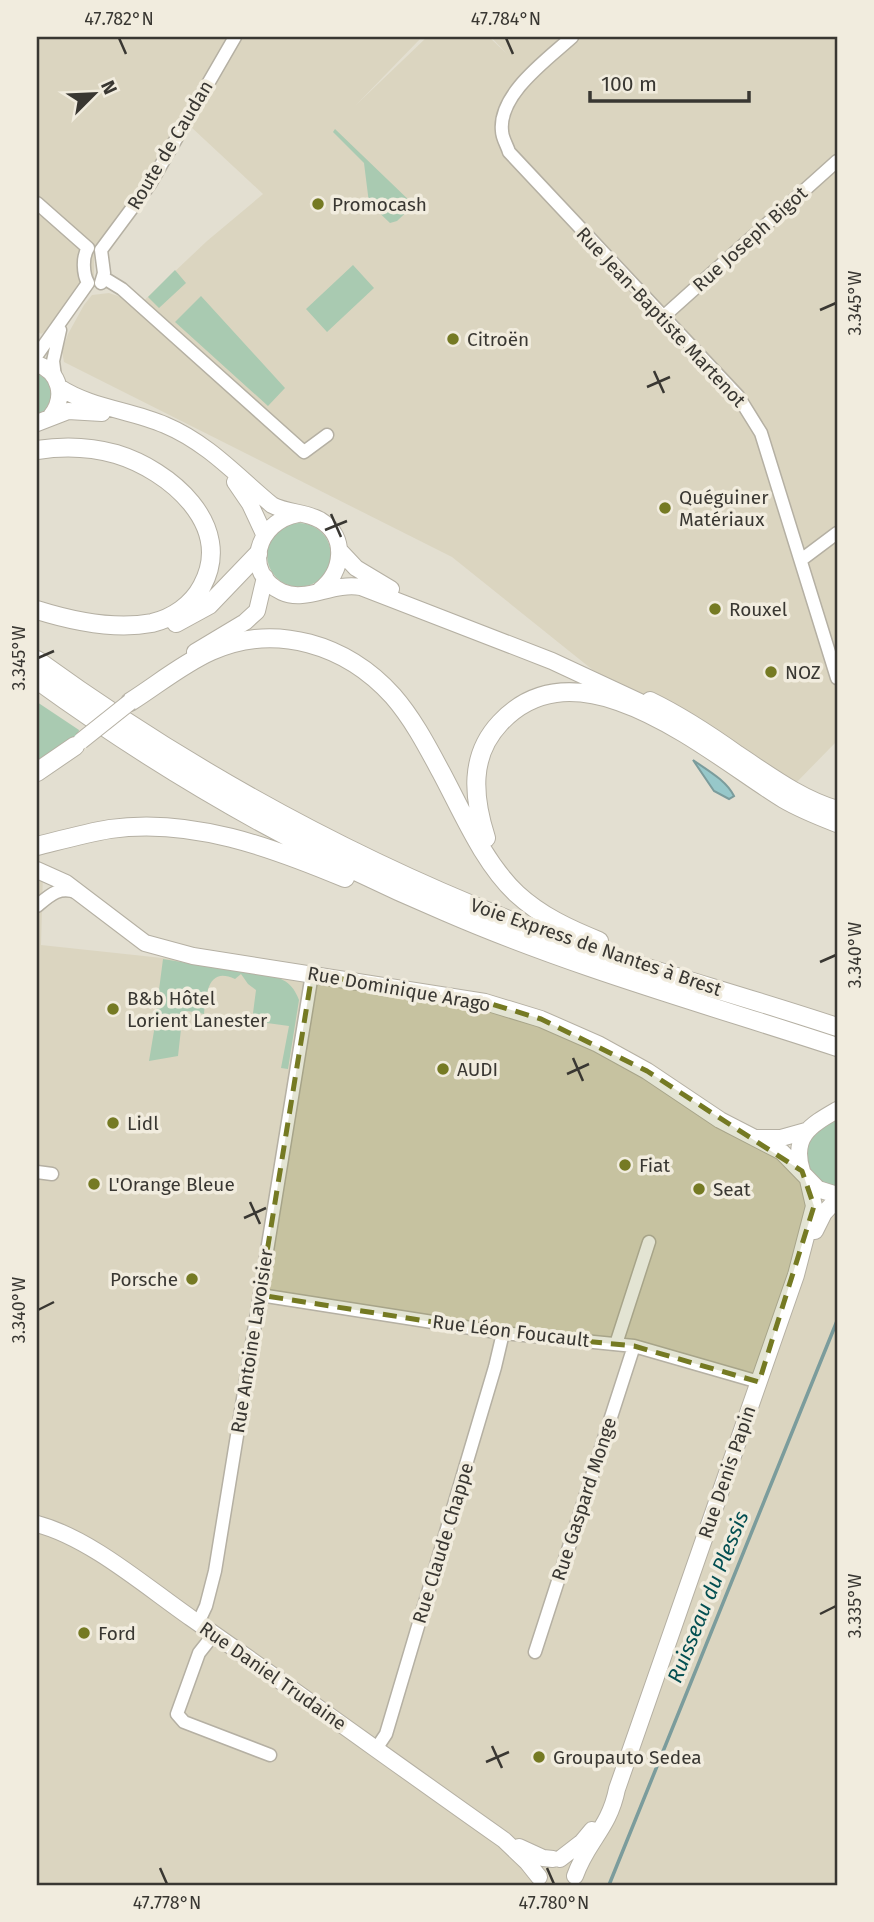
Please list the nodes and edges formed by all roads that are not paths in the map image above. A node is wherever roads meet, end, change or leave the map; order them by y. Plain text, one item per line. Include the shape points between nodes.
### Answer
1 (235, 37) edge
2 (572, 37) edge
3 (837, 161) edge
4 (37, 204) edge
5 (86, 253) junction
6 (102, 254) junction
7 (104, 277) junction
8 (87, 280) junction
9 (663, 317) junction
10 (62, 323) junction
11 (37, 355) edge
12 (37, 364) edge
13 (57, 382) junction
14 (44, 419) edge
15 (327, 435) dead end
16 (37, 450) edge
17 (298, 514) junction
18 (837, 533) edge
19 (264, 534) junction
20 (340, 551) junction
21 (258, 554) junction
22 (801, 560) junction
23 (265, 577) junction
24 (320, 590) junction
25 (37, 612) edge
26 (37, 660) edge
27 (837, 678) edge
28 (37, 680) edge
29 (37, 695) edge
30 (130, 702) junction
31 (78, 744) junction
32 (139, 750) junction
33 (37, 772) edge
34 (37, 780) edge
35 (837, 809) edge
36 (837, 817) edge
37 (837, 823) edge
38 (37, 846) edge
39 (37, 870) edge
40 (399, 891) junction
41 (516, 893) junction
42 (83, 895) junction
43 (37, 898) edge
44 (37, 906) edge
45 (636, 965) junction
46 (312, 974) junction
47 (837, 1027) edge
48 (837, 1047) edge
49 (833, 1114) edge
50 (806, 1131) junction
51 (755, 1138) junction
52 (37, 1172) edge
53 (52, 1174) dead end
54 (805, 1176) junction
55 (837, 1197) edge
56 (649, 1242) dead end
57 (796, 1275) junction
58 (260, 1295) junction
59 (503, 1333) junction
60 (616, 1344) junction
61 (634, 1346) junction
62 (759, 1382) junction
63 (37, 1524) edge
64 (198, 1623) junction
65 (214, 1634) junction
66 (535, 1652) dead end
67 (376, 1749) junction
68 (270, 1755) dead end
69 (617, 1789) junction
70 (504, 1840) junction
71 (557, 1859) junction
72 (575, 1881) edge
73 (539, 1882) edge

1 - 6 street, Route de Caudan via 150,184
2 - 9 street, Rue Jean-Baptiste Martenot via 511,96 502,131 509,152 525,172
3 - 9 street, Rue Joseph Bigot
4 - 5 street
5 - 6 street via 95,246
5 - 8 street
6 - 7 street
7 - 8 street via 97,285
7 - 15 street via 304,452
8 - 10 street
9 - 22 street, Rue Jean-Baptiste Martenot via 751,414
10 - 11 street
10 - 13 street via 53,361
12 - 13 main road
13 - 14 main road via 58,404
13 - 17 main road via 83,400 149,418 182,433 218,457 272,506
14 - 19 main road via 68,411 120,416 163,430 227,473 244,494
16 - 25 highway via 96,450 151,470 197,508 209,540 210,559 197,596 154,622 97,624
17 - 19 main road via 278,520
17 - 20 main road via 326,524
18 - 22 street
19 - 21 main road
20 - 24 main road via 337,569
20 - 35 main road via 356,568 385,586 657,703 790,789
21 - 23 main road
21 - 25 highway via 209,605 171,624 97,629 55,622
22 - 27 street, Rue Jean-Baptiste Martenot
23 - 24 main road via 290,595
23 - 30 main road via 257,611 153,680
24 - 36 main road via 349,584 361,587 599,682 695,732 787,794
26 - 45 highway, Voie Express de Nantes à Brest via 155,741 331,841 521,925
28 - 32 highway, Voie Express de Nantes à Brest
29 - 32 highway via 112,744
30 - 31 main road, bridge
30 - 41 highway via 193,660 239,642 300,640 341,654 395,697 482,846
31 - 33 highway
31 - 34 main road
32 - 40 highway, Voie Express de Nantes à Brest via 255,819
37 - 41 highway via 784,799 652,715 588,694 550,694 504,718 484,743 476,771 477,806 487,843
38 - 40 highway via 112,829 159,827 203,832 281,852 380,892
39 - 42 main road, Rue Dominique Arago
39 - 43 street via 43,886
40 - 48 highway, Voie Express de Nantes à Brest via 599,971
41 - 45 highway via 548,918 607,944
42 - 44 street via 58,890
42 - 46 main road, Rue Dominique Arago via 145,943 193,956
45 - 47 highway, Voie Express de Nantes à Brest
46 - 51 main road, Rue Dominique Arago via 485,1002 541,1019 647,1071
46 - 58 street, Rue Antoine Lavoisier
49 - 50 main road
50 - 51 main road via 781,1138
50 - 54 main road, Rue Denis Papin via 799,1146
51 - 54 main road, Rue Dominique Arago via 782,1152
52 - 53 street
54 - 55 main road, Rue Dominique Arago via 818,1189
54 - 57 main road, Rue Denis Papin via 814,1206
55 - 57 main road, Rue Denis Papin via 819,1222
56 - 60 street
57 - 62 main road, Rue Denis Papin
58 - 59 street, Rue Léon Foucault
58 - 64 street, Rue Antoine Lavoisier via 215,1571
59 - 60 street, Rue Léon Foucault
59 - 67 street, Rue Claude Chappe via 386,1734
60 - 61 street, Rue Léon Foucault
61 - 62 street, Rue Léon Foucault
61 - 66 street, Rue Gaspard Monge
62 - 69 main road, Rue Denis Papin
63 - 64 main road, Rue Daniel Trudaine via 84,1544
64 - 65 main road, Rue Daniel Trudaine
65 - 67 main road, Rue Daniel Trudaine
65 - 68 street via 200,1653 177,1714 184,1722
67 - 70 main road, Rue Daniel Trudaine
69 - 71 main road, Rue Denis Papin via 590,1832
69 - 72 main road, Rue Denis Papin via 609,1818 580,1862
70 - 71 main road, Rue Daniel Trudaine via 543,1858
70 - 73 main road, Rue Daniel Trudaine via 527,1861
71 - 72 main road via 570,1865
71 - 73 main road, Rue Denis Papin via 541,1868

